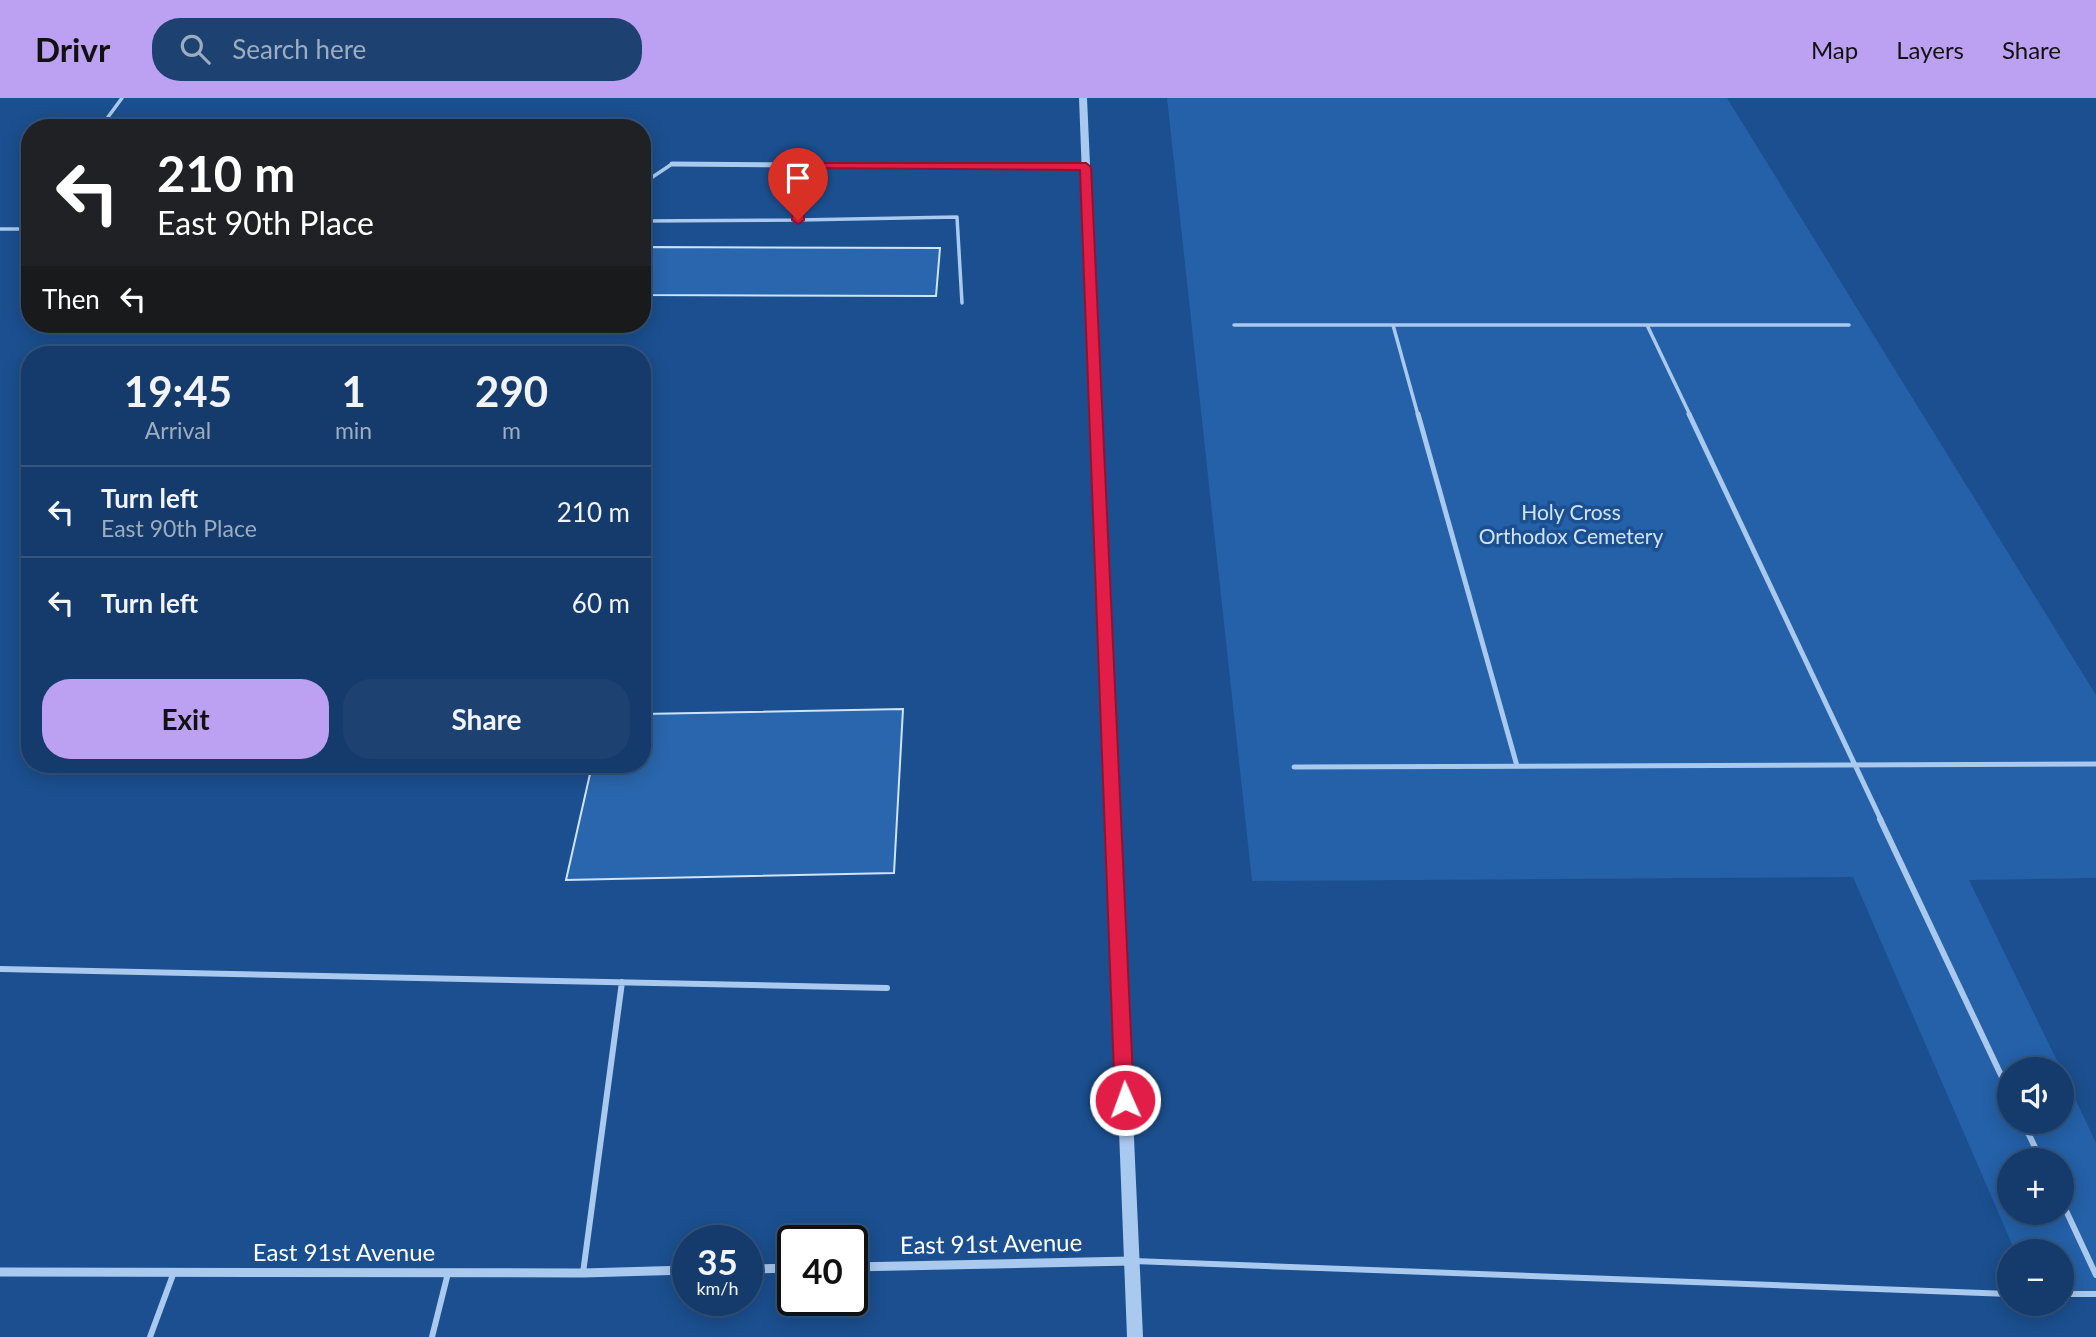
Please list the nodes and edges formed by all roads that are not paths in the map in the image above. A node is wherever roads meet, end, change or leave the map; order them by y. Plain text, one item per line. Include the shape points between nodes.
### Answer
1 (122, 98) edge
2 (1083, 98) edge
3 (107, 119) edge
4 (672, 164) joint
5 (799, 165) junction
6 (1086, 167) junction
7 (651, 178) edge
8 (798, 220) junction
9 (651, 221) edge
10 (0, 229) edge
11 (21, 229) edge
12 (962, 303) dead end
13 (1234, 325) dead end
14 (1393, 325) junction
15 (1647, 325) junction
16 (1849, 325) dead end
17 (2096, 764) edge
18 (1853, 765) junction
19 (1517, 766) junction
20 (1294, 767) dead end
21 (0, 969) edge
22 (622, 982) junction
23 (887, 988) dead end
24 (1997, 1068) edge
25 (2073, 1225) edge
26 (1132, 1261) junction
27 (868, 1267) edge
28 (672, 1270) edge
29 (0, 1272) edge
30 (174, 1272) junction
31 (447, 1273) junction
32 (583, 1273) junction
33 (2096, 1275) edge
34 (1997, 1294) edge
35 (2074, 1294) edge
36 (2096, 1294) edge
37 (150, 1337) edge
38 (432, 1337) edge
39 (1135, 1337) edge

1 - 3 lane
2 - 6 street
4 - 5 street
4 - 7 lane
5 - 6 street
5 - 8 lane
6 - 26 street
8 - 9 lane
8 - 12 lane via 957,217
10 - 11 lane
13 - 14 lane
14 - 15 lane
14 - 19 lane
15 - 16 lane
15 - 18 lane
17 - 18 lane
18 - 19 lane
18 - 24 lane
19 - 20 lane
21 - 22 lane
22 - 23 lane
22 - 32 lane
25 - 33 lane
26 - 27 street, East 91st Avenue
26 - 34 lane
26 - 39 street
28 - 32 street, East 91st Avenue
29 - 30 street, East 91st Avenue
30 - 31 street, East 91st Avenue
30 - 37 lane
31 - 32 street, East 91st Avenue
31 - 38 lane
35 - 36 lane

